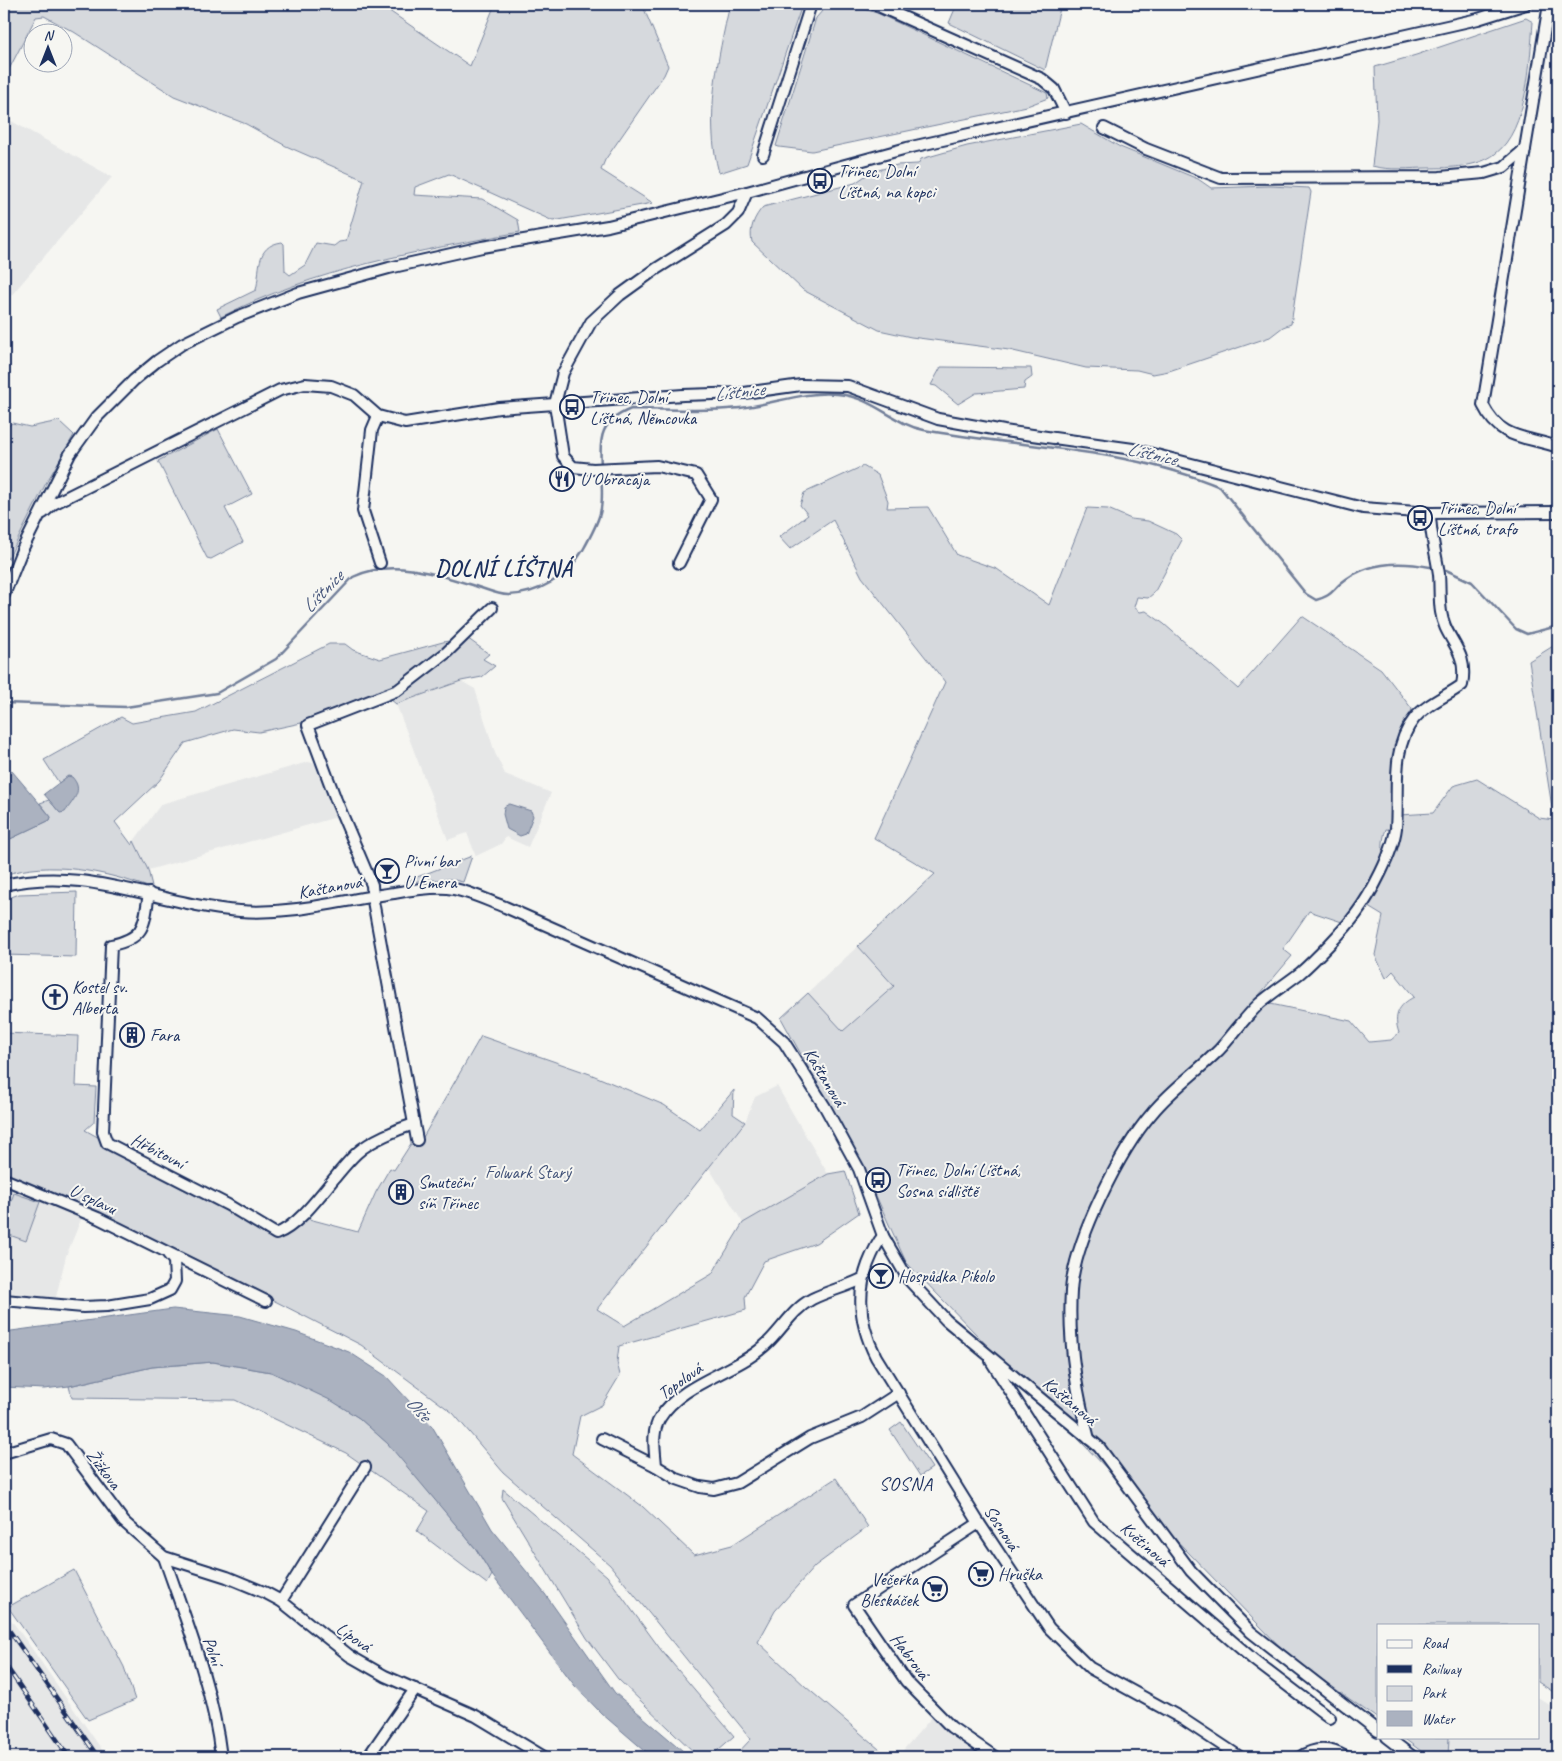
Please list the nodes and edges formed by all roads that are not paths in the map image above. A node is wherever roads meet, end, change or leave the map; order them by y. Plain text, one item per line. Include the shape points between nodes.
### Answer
1 (811, 4) edge
2 (874, 4) edge
3 (1526, 4) edge
4 (1549, 4) edge
5 (1066, 112) junction
6 (1104, 128) dead end
7 (1526, 149) junction
8 (763, 155) dead end
9 (747, 192) junction
10 (555, 404) junction
11 (378, 416) junction
12 (1558, 447) edge
13 (1430, 512) junction
14 (1558, 512) edge
15 (37, 518) junction
16 (380, 563) dead end
17 (679, 563) dead end
18 (8, 576) edge
19 (4, 595) edge
20 (492, 608) dead end
21 (4, 885) edge
22 (149, 893) junction
23 (372, 896) junction
24 (414, 1124) junction
25 (417, 1140) dead end
26 (4, 1179) edge
27 (883, 1236) junction
28 (167, 1253) junction
29 (862, 1280) junction
30 (4, 1300) edge
31 (266, 1301) dead end
32 (985, 1352) junction
33 (899, 1393) junction
34 (602, 1439) dead end
35 (1090, 1439) junction
36 (4, 1453) edge
37 (656, 1466) junction
38 (365, 1467) dead end
39 (979, 1523) junction
40 (164, 1557) junction
41 (281, 1601) junction
42 (415, 1689) junction
43 (1330, 1718) dead end
44 (1377, 1729) edge
45 (1388, 1738) edge
46 (221, 1757) edge
47 (368, 1757) edge
48 (544, 1757) edge
49 (995, 1757) edge
50 (1240, 1757) edge
51 (1300, 1757) edge
52 (1346, 1757) edge
53 (1413, 1757) edge

1 - 8 street
2 - 5 street via 1042,79 1054,89
3 - 5 street via 1478,19
4 - 7 street
5 - 9 street via 908,148
6 - 7 street via 1146,149 1221,178 1440,177 1484,173 1504,167
7 - 12 street via 1483,405 1499,428
9 - 10 street via 738,213 726,225 656,269 620,295 591,322 564,373
9 - 15 street via 608,226 482,247 389,268 298,293 237,317 182,344 134,380 92,424 70,454
10 - 11 street via 499,408 405,423
10 - 13 street via 683,394 744,393 801,385 848,386 970,426 1132,449 1384,512
10 - 17 street via 563,456 573,467 658,466 696,475 711,499
11 - 15 street via 354,395 332,386 305,384 280,390 52,504
11 - 16 street via 372,430 363,511
13 - 14 street
13 - 35 street via 1430,529 1439,571 1441,614 1460,652 1465,670 1462,684 1414,718 1403,738 1395,783 1396,830 1377,880 1355,915 1302,971 1259,1004 1218,1051 1174,1088 1130,1142 1116,1168 1083,1240 1071,1288 1074,1362
15 - 18 street
18 - 19 street
20 - 23 street via 446,653 398,690 308,725 372,885
21 - 22 street, Kaštanová via 63,878
22 - 23 street, Kaštanová via 219,908 256,912
22 - 24 street, Hřbitovní via 137,935 129,941 111,945 103,1132 107,1143 228,1205 276,1234 284,1231 304,1212 359,1151
23 - 24 street
23 - 27 street, Kaštanová via 436,888 462,891 708,995 767,1025 784,1042 825,1107 859,1169
24 - 25 street
26 - 28 street, U splavu via 98,1218
27 - 29 street, Sosnová
27 - 32 street, Kaštanová via 908,1279 946,1320
28 - 30 street via 174,1260 175,1281 170,1290 150,1299 82,1307
28 - 31 street, U splavu
29 - 33 street, Sosnová via 861,1315 866,1337
29 - 37 street, Topolová via 812,1299 788,1317 764,1347 671,1405 654,1429
32 - 35 street, Kaštanová
32 - 43 street, Květinová via 1094,1522 1254,1660
33 - 37 street via 862,1417 810,1438 737,1483 700,1487 677,1479
33 - 39 street, Sosnová
34 - 37 street
35 - 44 street, Kaštanová via 1191,1572 1251,1632
36 - 40 street, Žižkova via 51,1439 66,1444 124,1522
38 - 41 street
39 - 49 street, Habrová via 854,1605 906,1681 951,1727
39 - 50 street, Sosnová via 1049,1628 1090,1668 1181,1718
40 - 41 street, Lípová via 227,1577
40 - 46 street, Polní via 205,1675
41 - 42 street, Lípová via 350,1656
42 - 47 street
42 - 48 street, Lípová via 476,1716
45 - 53 street
51 - 52 street via 1325,1750

